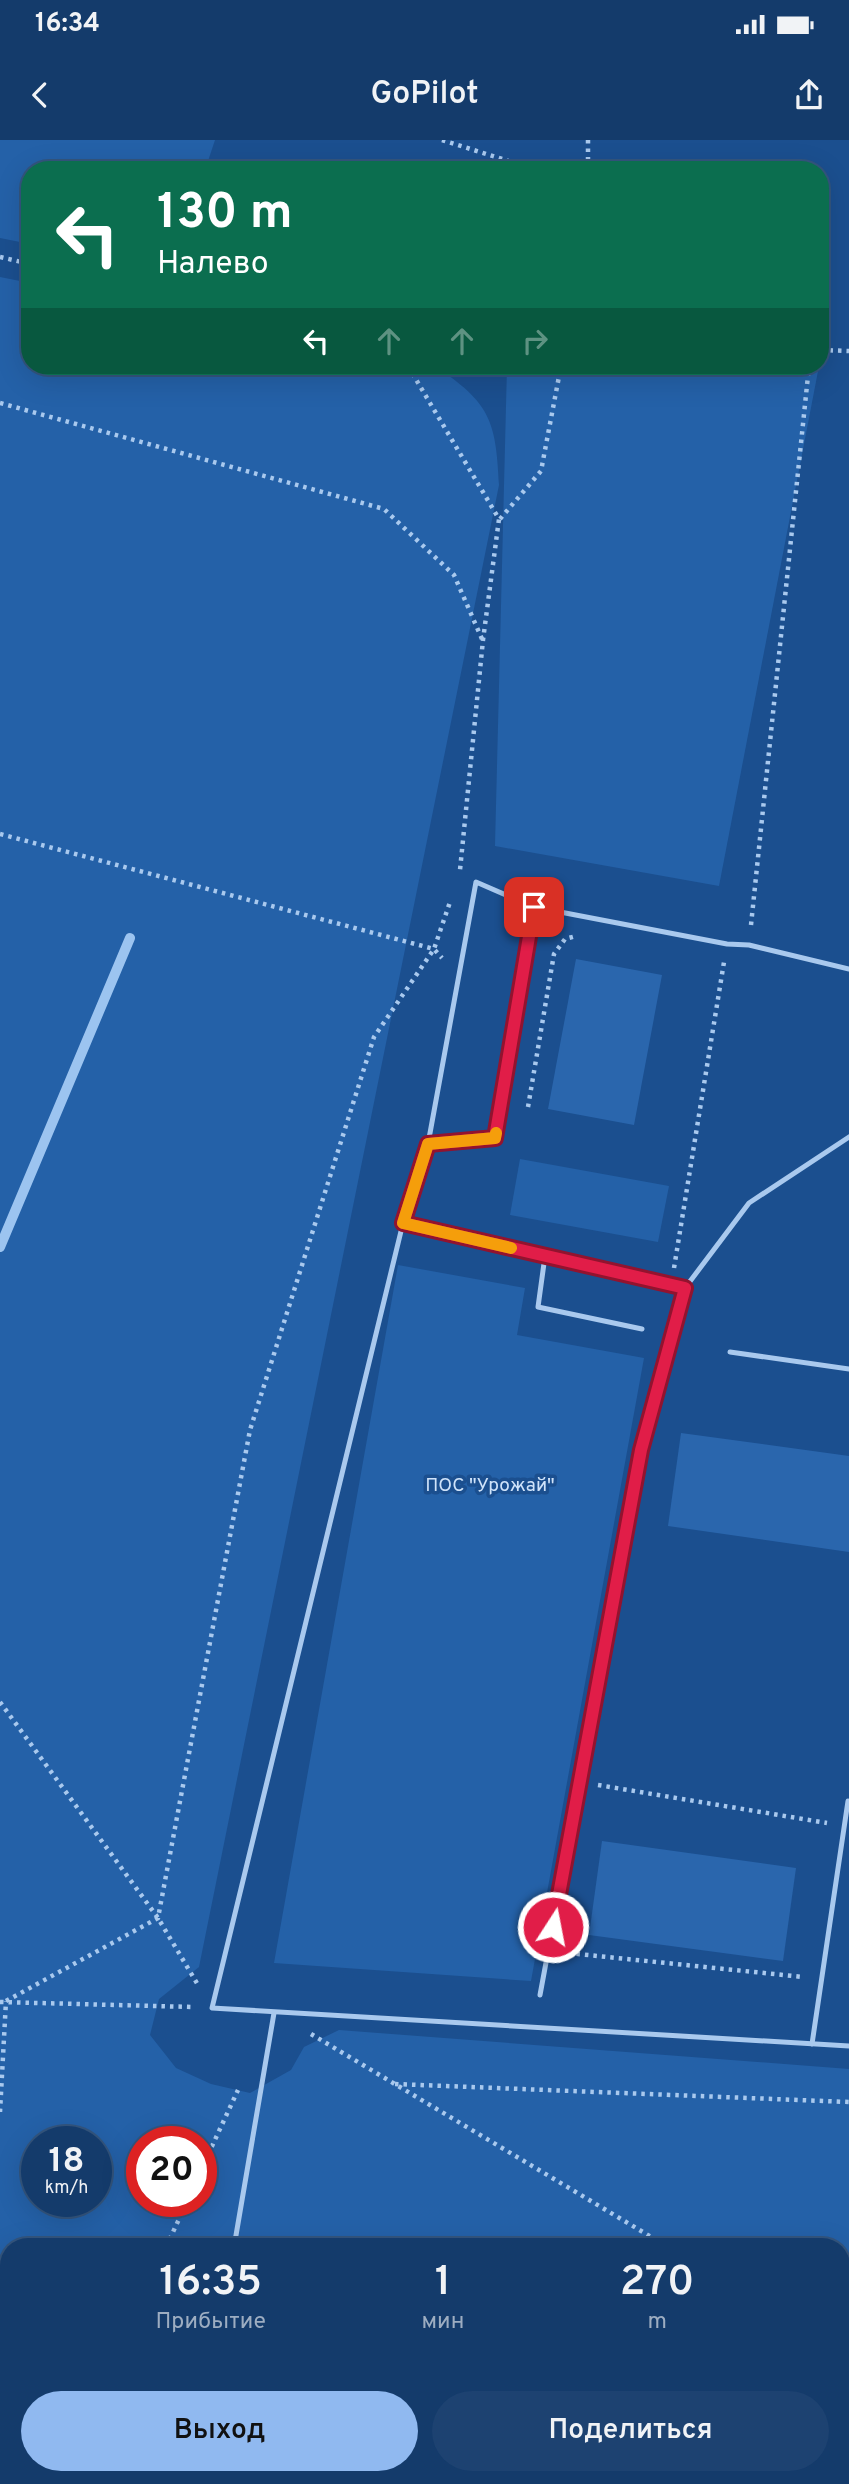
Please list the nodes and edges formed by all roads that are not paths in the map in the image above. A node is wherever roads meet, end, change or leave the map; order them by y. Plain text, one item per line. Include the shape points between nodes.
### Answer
1 (534, 907) junction
2 (849, 969) edge
3 (849, 1137) edge
4 (428, 1144) junction
5 (403, 1223) junction
6 (545, 1256) junction
7 (685, 1288) junction
8 (642, 1329) dead end
9 (730, 1352) dead end
10 (849, 1369) edge
11 (849, 1799) edge
12 (540, 1995) dead end
13 (274, 2012) junction
14 (811, 2044) junction
15 (849, 2046) edge
16 (235, 2238) edge

1 - 2 lane via 749,945
1 - 4 lane via 495,1138
1 - 4 lane via 476,882
3 - 7 lane via 749,1203
4 - 5 lane
5 - 6 lane
5 - 13 lane via 212,2008
6 - 7 lane
6 - 8 lane via 538,1307
7 - 12 lane via 641,1450
9 - 10 lane
11 - 14 lane
13 - 14 lane
13 - 16 lane
14 - 15 lane

